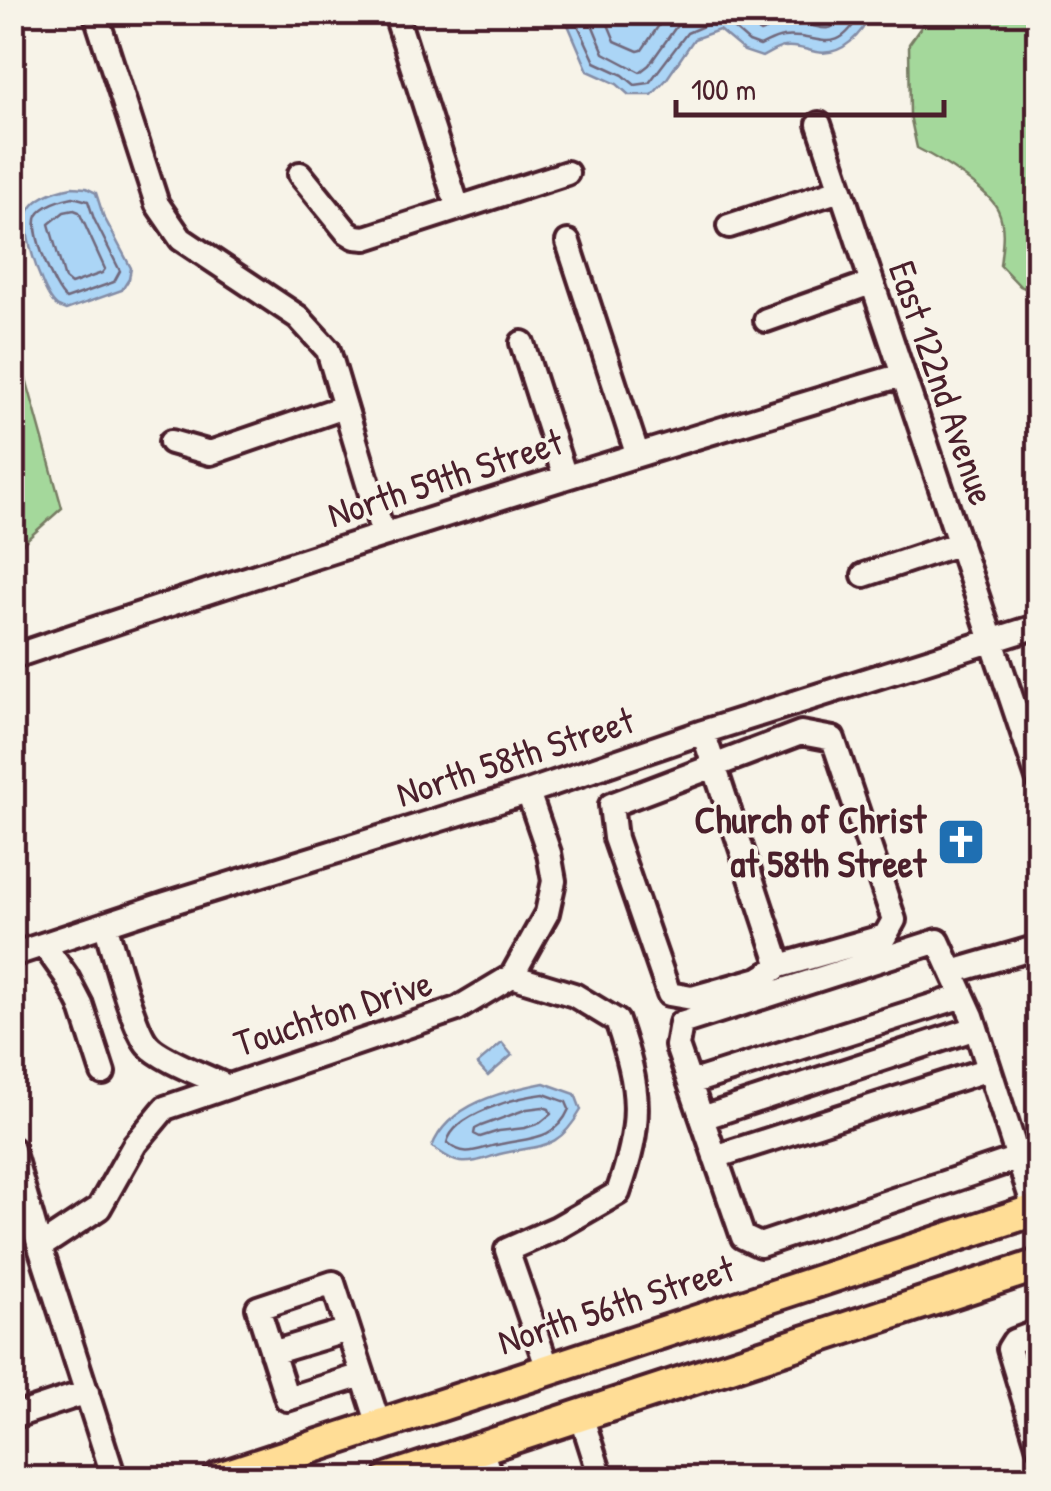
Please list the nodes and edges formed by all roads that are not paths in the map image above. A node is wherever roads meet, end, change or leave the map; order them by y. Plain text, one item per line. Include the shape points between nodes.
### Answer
1 (94, 12) edge
2 (396, 12) edge
3 (819, 124) dead end
4 (567, 173) dead end
5 (300, 174) dead end
6 (840, 190) junction
7 (458, 208) junction
8 (729, 226) dead end
9 (568, 242) dead end
10 (871, 283) junction
11 (766, 320) dead end
12 (522, 343) dead end
13 (902, 375) junction
14 (344, 407) junction
15 (171, 442) dead end
16 (637, 454) junction
17 (565, 477) junction
18 (383, 534) junction
19 (960, 543) junction
20 (864, 575) dead end
21 (1038, 626) edge
22 (994, 641) junction
23 (12, 657) edge
24 (703, 732) junction
25 (715, 765) junction
26 (1038, 778) edge
27 (528, 792) junction
28 (105, 924) junction
29 (44, 944) junction
30 (1038, 947) edge
31 (12, 955) edge
32 (780, 966) junction
33 (952, 972) junction
34 (512, 976) junction
35 (963, 996) junction
36 (976, 1028) junction
37 (989, 1069) junction
38 (103, 1073) dead end
39 (690, 1084) junction
40 (226, 1086) junction
41 (702, 1118) junction
42 (12, 1149) edge
43 (715, 1157) junction
44 (1018, 1158) junction
45 (1037, 1210) edge
46 (40, 1248) junction
47 (1038, 1265) edge
48 (348, 1330) junction
49 (1038, 1332) edge
50 (272, 1354) junction
51 (548, 1369) junction
52 (362, 1375) junction
53 (87, 1392) junction
54 (1032, 1398) edge
55 (581, 1415) junction
56 (12, 1417) edge
57 (379, 1425) junction
58 (1038, 1444) edge
59 (486, 1464) edge
60 (114, 1478) edge
61 (219, 1478) edge
62 (390, 1478) edge
63 (601, 1478) edge

1 - 14 street via 157,204 181,239 298,318 328,350
2 - 7 street
3 - 6 street, East 122nd Avenue
4 - 7 street
5 - 7 street via 356,236
6 - 8 street
6 - 10 street, East 122nd Avenue
9 - 16 street
10 - 11 street
10 - 13 street, East 122nd Avenue
12 - 17 street
13 - 16 street, North 59th Street
13 - 19 street, East 122nd Avenue
14 - 15 street via 210,453
14 - 18 street
16 - 17 street, North 59th Street
17 - 18 street, North 59th Street
18 - 23 street, North 59th Street
19 - 20 street
19 - 22 street, East 122nd Avenue
21 - 22 street, North 58th Street
22 - 24 street, North 58th Street
22 - 26 street, East 122nd Avenue
24 - 25 street
24 - 27 street, North 58th Street
25 - 32 street
25 - 32 street via 611,805 615,838 669,994 692,998 760,979
25 - 32 street via 800,732 833,739 894,920 885,936
27 - 28 street, North 58th Street
27 - 34 street, Touchton Drive via 554,881 547,914
28 - 29 street, North 58th Street
28 - 40 street via 147,1045
29 - 31 street, North 58th Street
29 - 38 street via 81,1005
30 - 33 street
33 - 35 street
33 - 39 street via 938,942 681,1024 677,1046
34 - 40 street, Touchton Drive via 457,1009
34 - 51 street via 574,995 617,1020 638,1110 618,1193 507,1250
35 - 36 street
35 - 39 street
36 - 37 street
36 - 41 street
37 - 43 street
37 - 44 street
39 - 41 street
40 - 46 street, Touchton Drive via 165,1108 135,1144 100,1208
41 - 43 street
42 - 46 street
43 - 44 street via 743,1237 760,1244
44 - 45 street
45 - 51 main road, North 56th Street
46 - 53 street
47 - 55 main road
48 - 50 street
48 - 50 street via 333,1283 258,1308
48 - 52 street
49 - 54 street via 1009,1349
50 - 52 street via 287,1399
51 - 57 main road, North 56th Street
52 - 57 street
53 - 56 street
53 - 60 street
54 - 58 street
55 - 59 main road
55 - 63 street
57 - 61 main road, North 56th Street
59 - 62 main road

